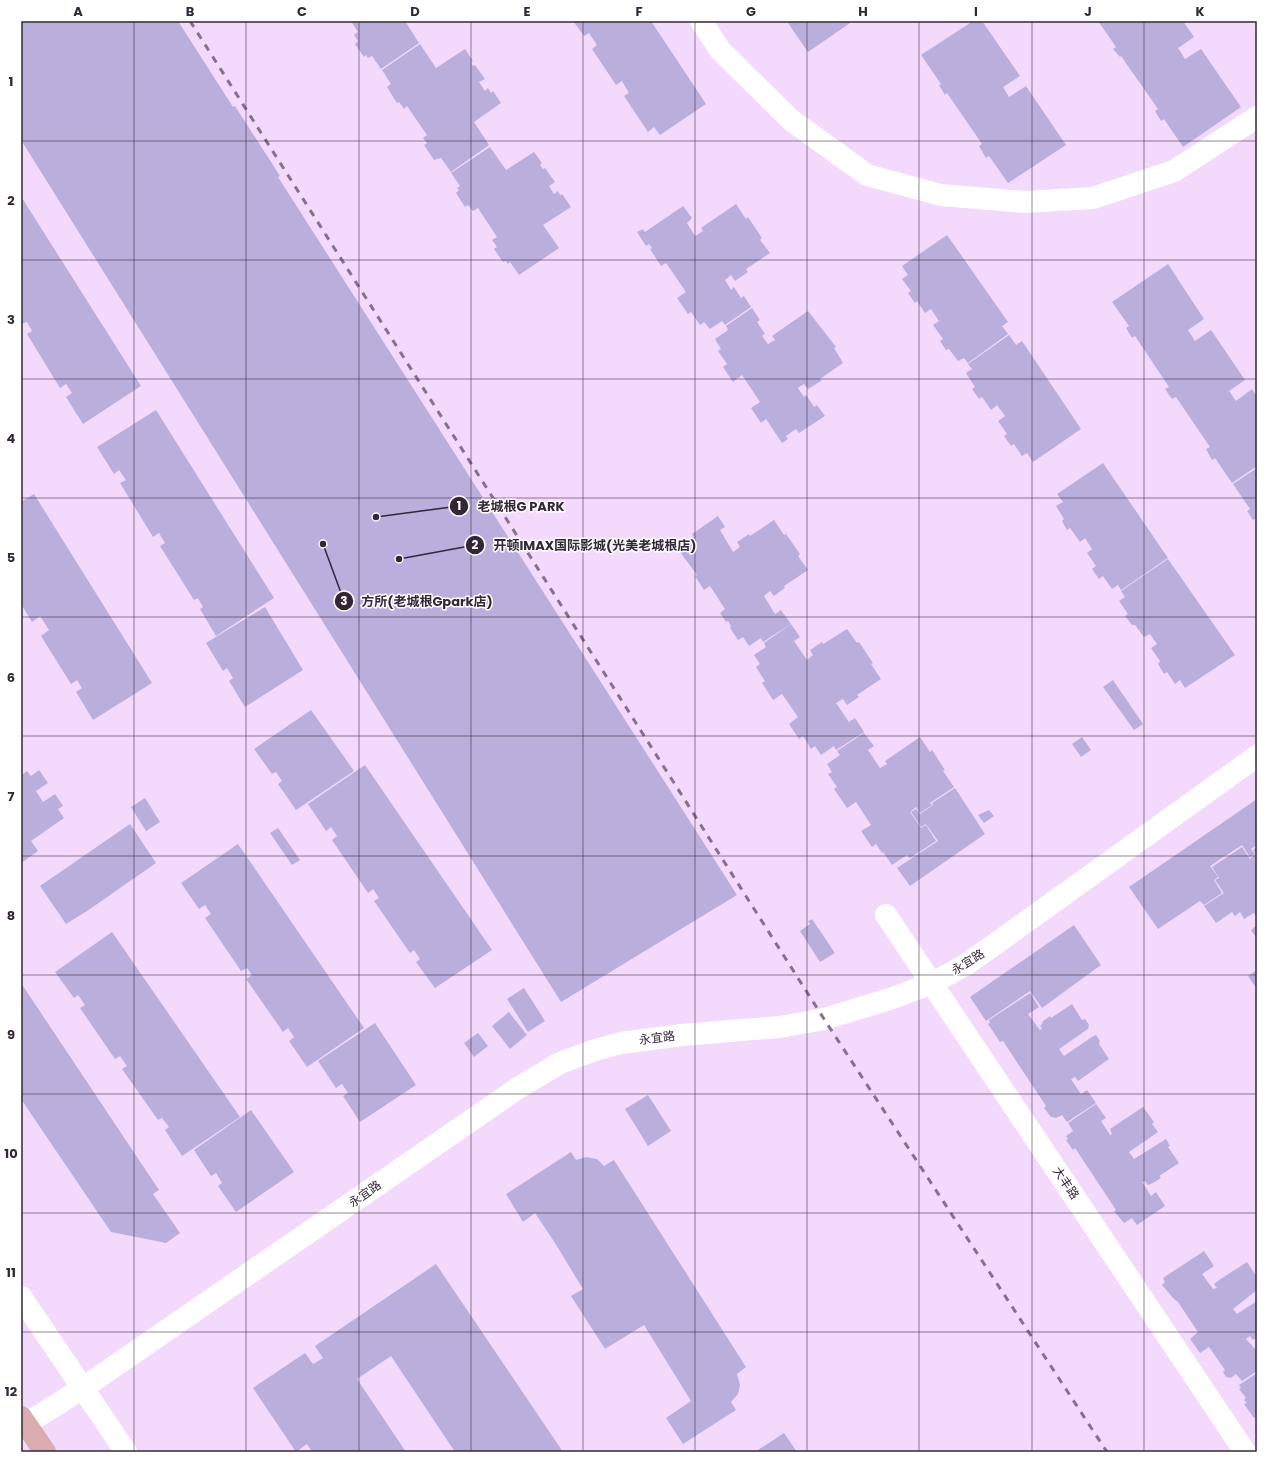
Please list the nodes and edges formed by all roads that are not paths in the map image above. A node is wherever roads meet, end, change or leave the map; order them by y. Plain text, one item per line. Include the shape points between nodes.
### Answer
1 (700, 21) edge
2 (1257, 117) edge
3 (1257, 756) edge
4 (886, 915) dead end
5 (933, 983) junction
6 (21, 1297) edge
7 (83, 1388) junction
8 (23, 1421) edge
9 (45, 1452) edge
10 (126, 1452) edge
11 (1245, 1452) edge

1 - 2 street via 720,50 791,120 867,175 941,195 1025,202 1093,198 1174,171
3 - 5 street, 永宜路 via 967,964
4 - 5 street, 大丰路
5 - 7 street, 永宜路 via 824,1019 780,1027 620,1043 560,1063 512,1092
5 - 11 street, 大丰路
6 - 7 street
7 - 8 street, 永宜路
7 - 10 street
8 - 9 main road

